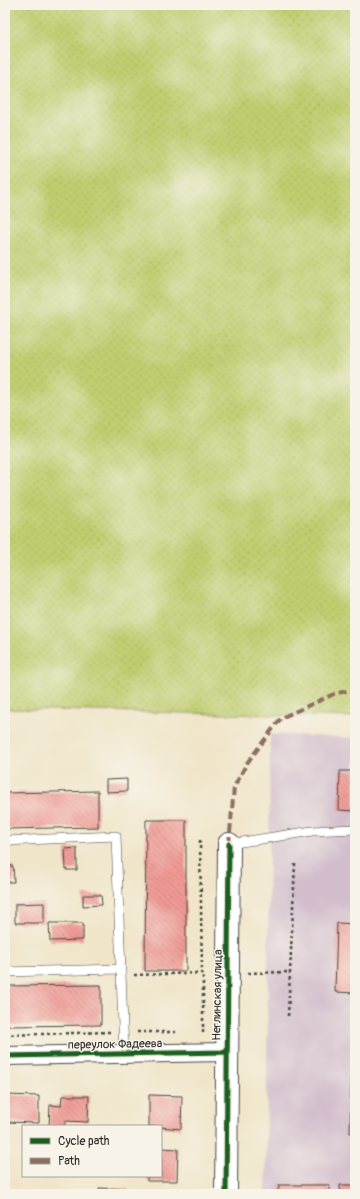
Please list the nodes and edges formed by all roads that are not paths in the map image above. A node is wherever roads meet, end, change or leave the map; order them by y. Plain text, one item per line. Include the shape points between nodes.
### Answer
1 (355, 829) edge
2 (5, 841) edge
3 (229, 844) joint
4 (5, 972) edge
5 (122, 972) junction
6 (226, 1052) junction
7 (124, 1054) junction
8 (5, 1056) edge
9 (226, 1194) edge

1 - 3 lane via 312,831
2 - 5 lane via 116,836
3 - 6 street, Неглинская улица
4 - 5 lane
5 - 7 lane
6 - 7 street, переулок Фадеева
6 - 9 street, Неглинская улица
7 - 8 street, переулок Фадеева

